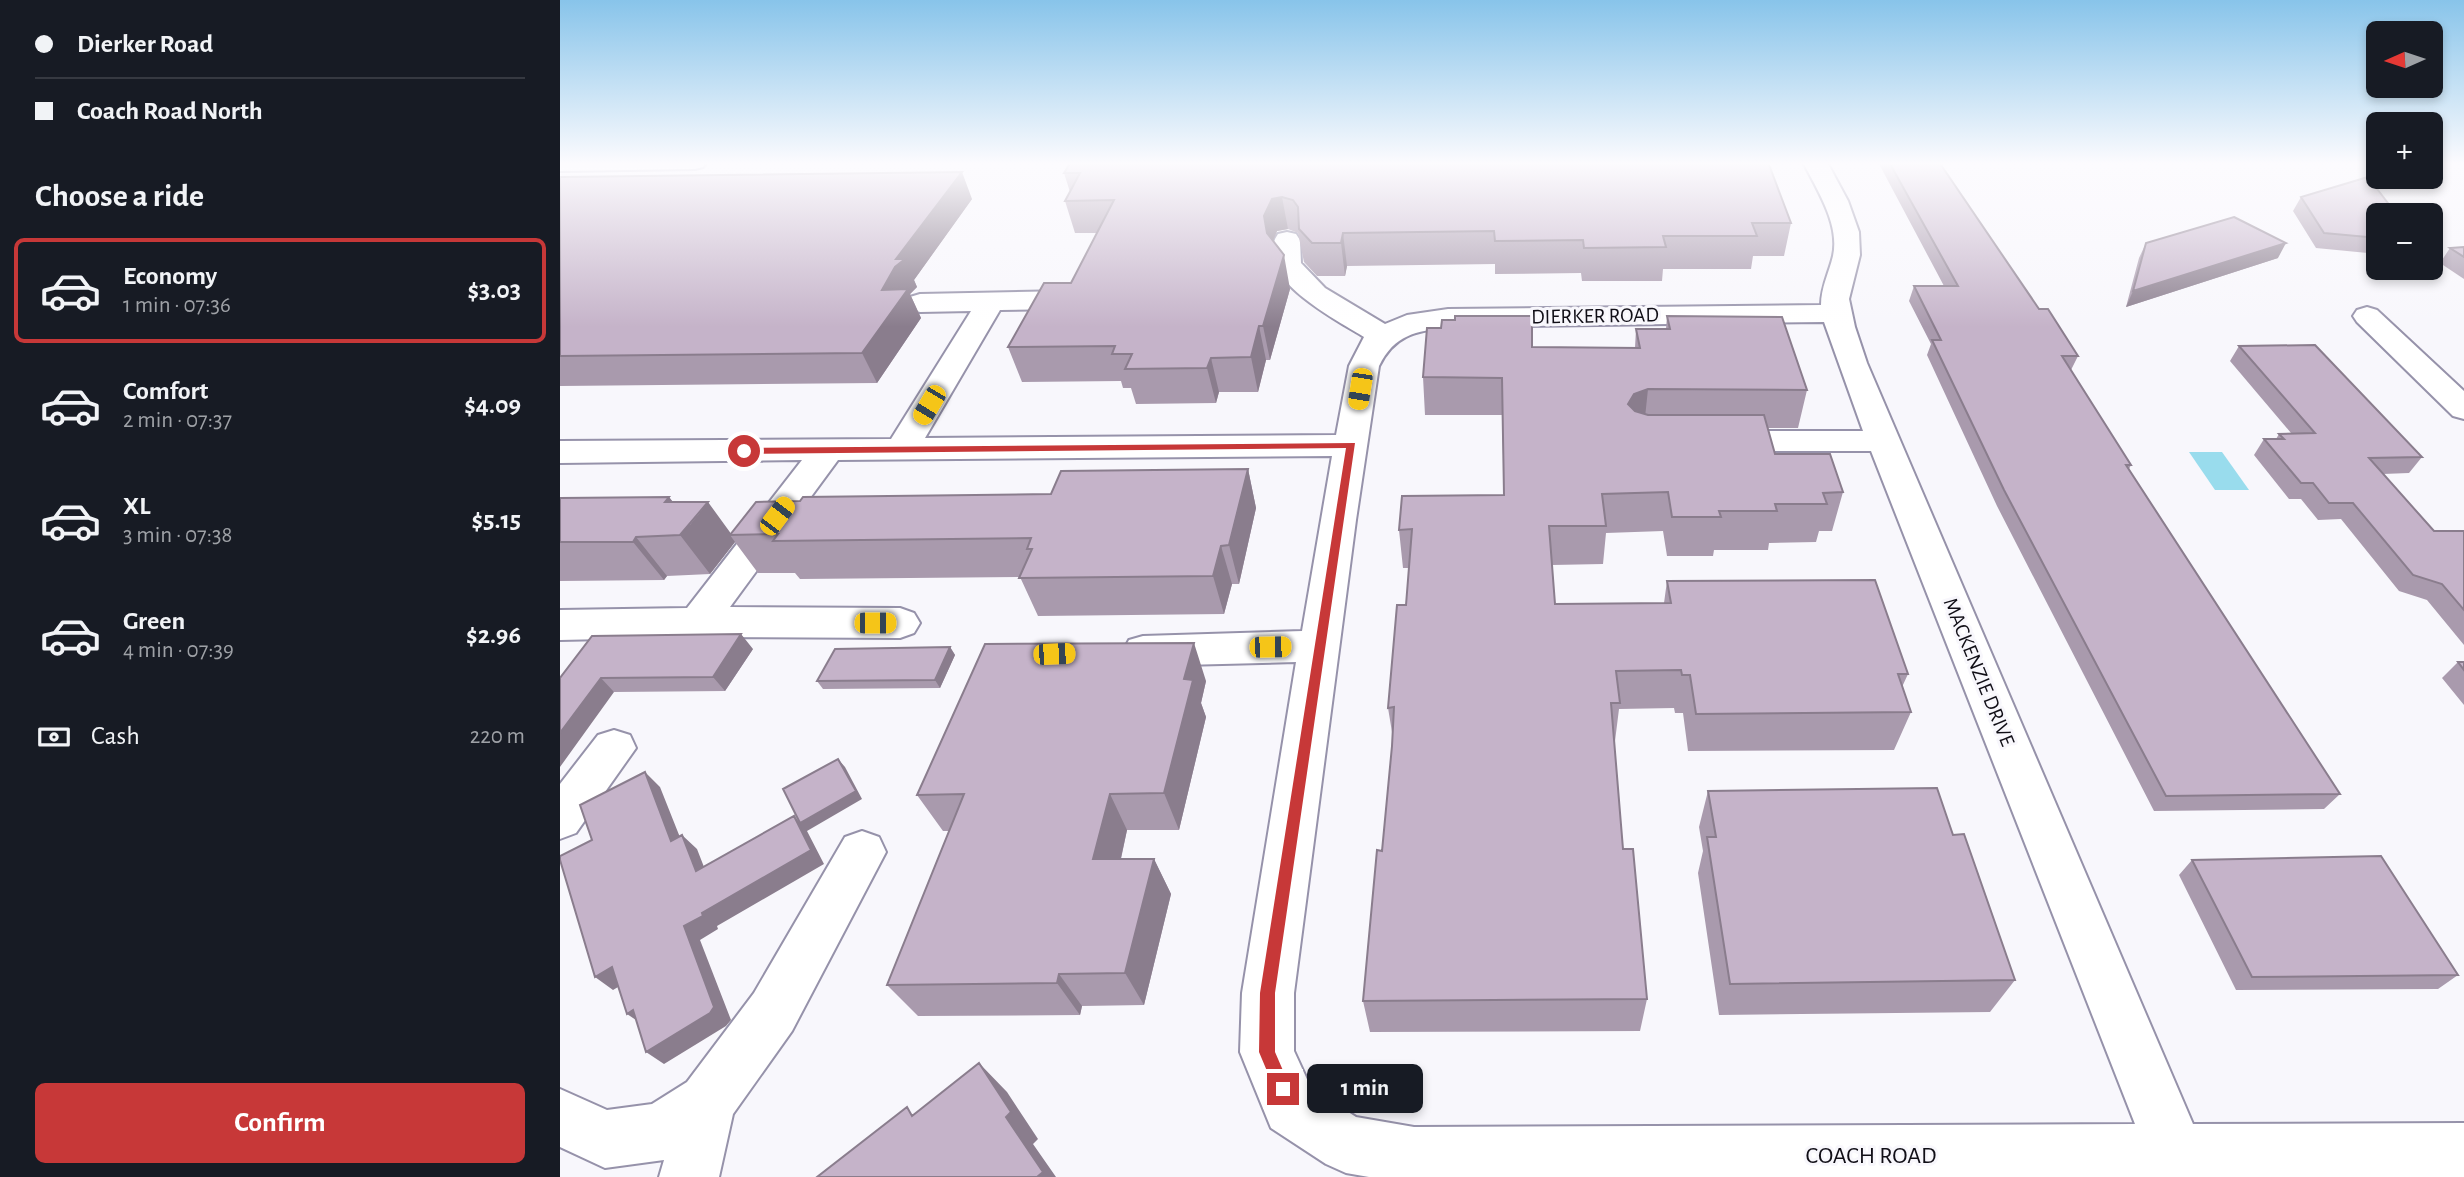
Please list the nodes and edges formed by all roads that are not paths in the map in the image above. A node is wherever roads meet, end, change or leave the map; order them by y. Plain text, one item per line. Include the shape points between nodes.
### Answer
1 (1840, 217) edge
2 (1287, 240) edge
3 (1067, 300) edge
4 (991, 302) junction
5 (920, 303) dead end
6 (1836, 313) junction
7 (2367, 316) dead end
8 (1385, 337) junction
9 (2464, 409) edge
10 (1694, 440) edge
11 (1884, 441) junction
12 (1352, 445) junction
13 (828, 450) junction
14 (901, 450) junction
15 (560, 452) edge
16 (698, 622) junction
17 (900, 623) dead end
18 (560, 625) edge
19 (1319, 646) junction
20 (1108, 652) edge
21 (614, 748) dead end
22 (560, 819) edge
23 (862, 852) dead end
24 (707, 1102) junction
25 (1291, 1108) joint
26 (560, 1117) edge
27 (2464, 1152) edge
28 (2181, 1166) edge
29 (688, 1177) edge

1 - 6 street, MACKENZIE DRIVE via 1847,243
2 - 8 street via 1287,265 1315,294
3 - 4 street
4 - 5 street
4 - 14 street
6 - 8 street, DIERKER ROAD via 1447,317 1407,324
6 - 11 street, MACKENZIE DRIVE
7 - 9 street
8 - 12 street, DIERKER ROAD via 1376,342 1364,366
10 - 11 street
11 - 28 street, MACKENZIE DRIVE
12 - 14 street
12 - 19 street, DIERKER ROAD
13 - 14 street
13 - 15 street
13 - 16 street
16 - 17 street
16 - 18 street
19 - 20 street
19 - 25 street, DIERKER ROAD via 1268,993 1267,1052
21 - 22 street
23 - 24 street via 773,1012
24 - 26 street via 661,1132 605,1139
24 - 29 street
25 - 28 street, COACH ROAD via 1346,1144 1414,1156
27 - 28 street, COACH ROAD

